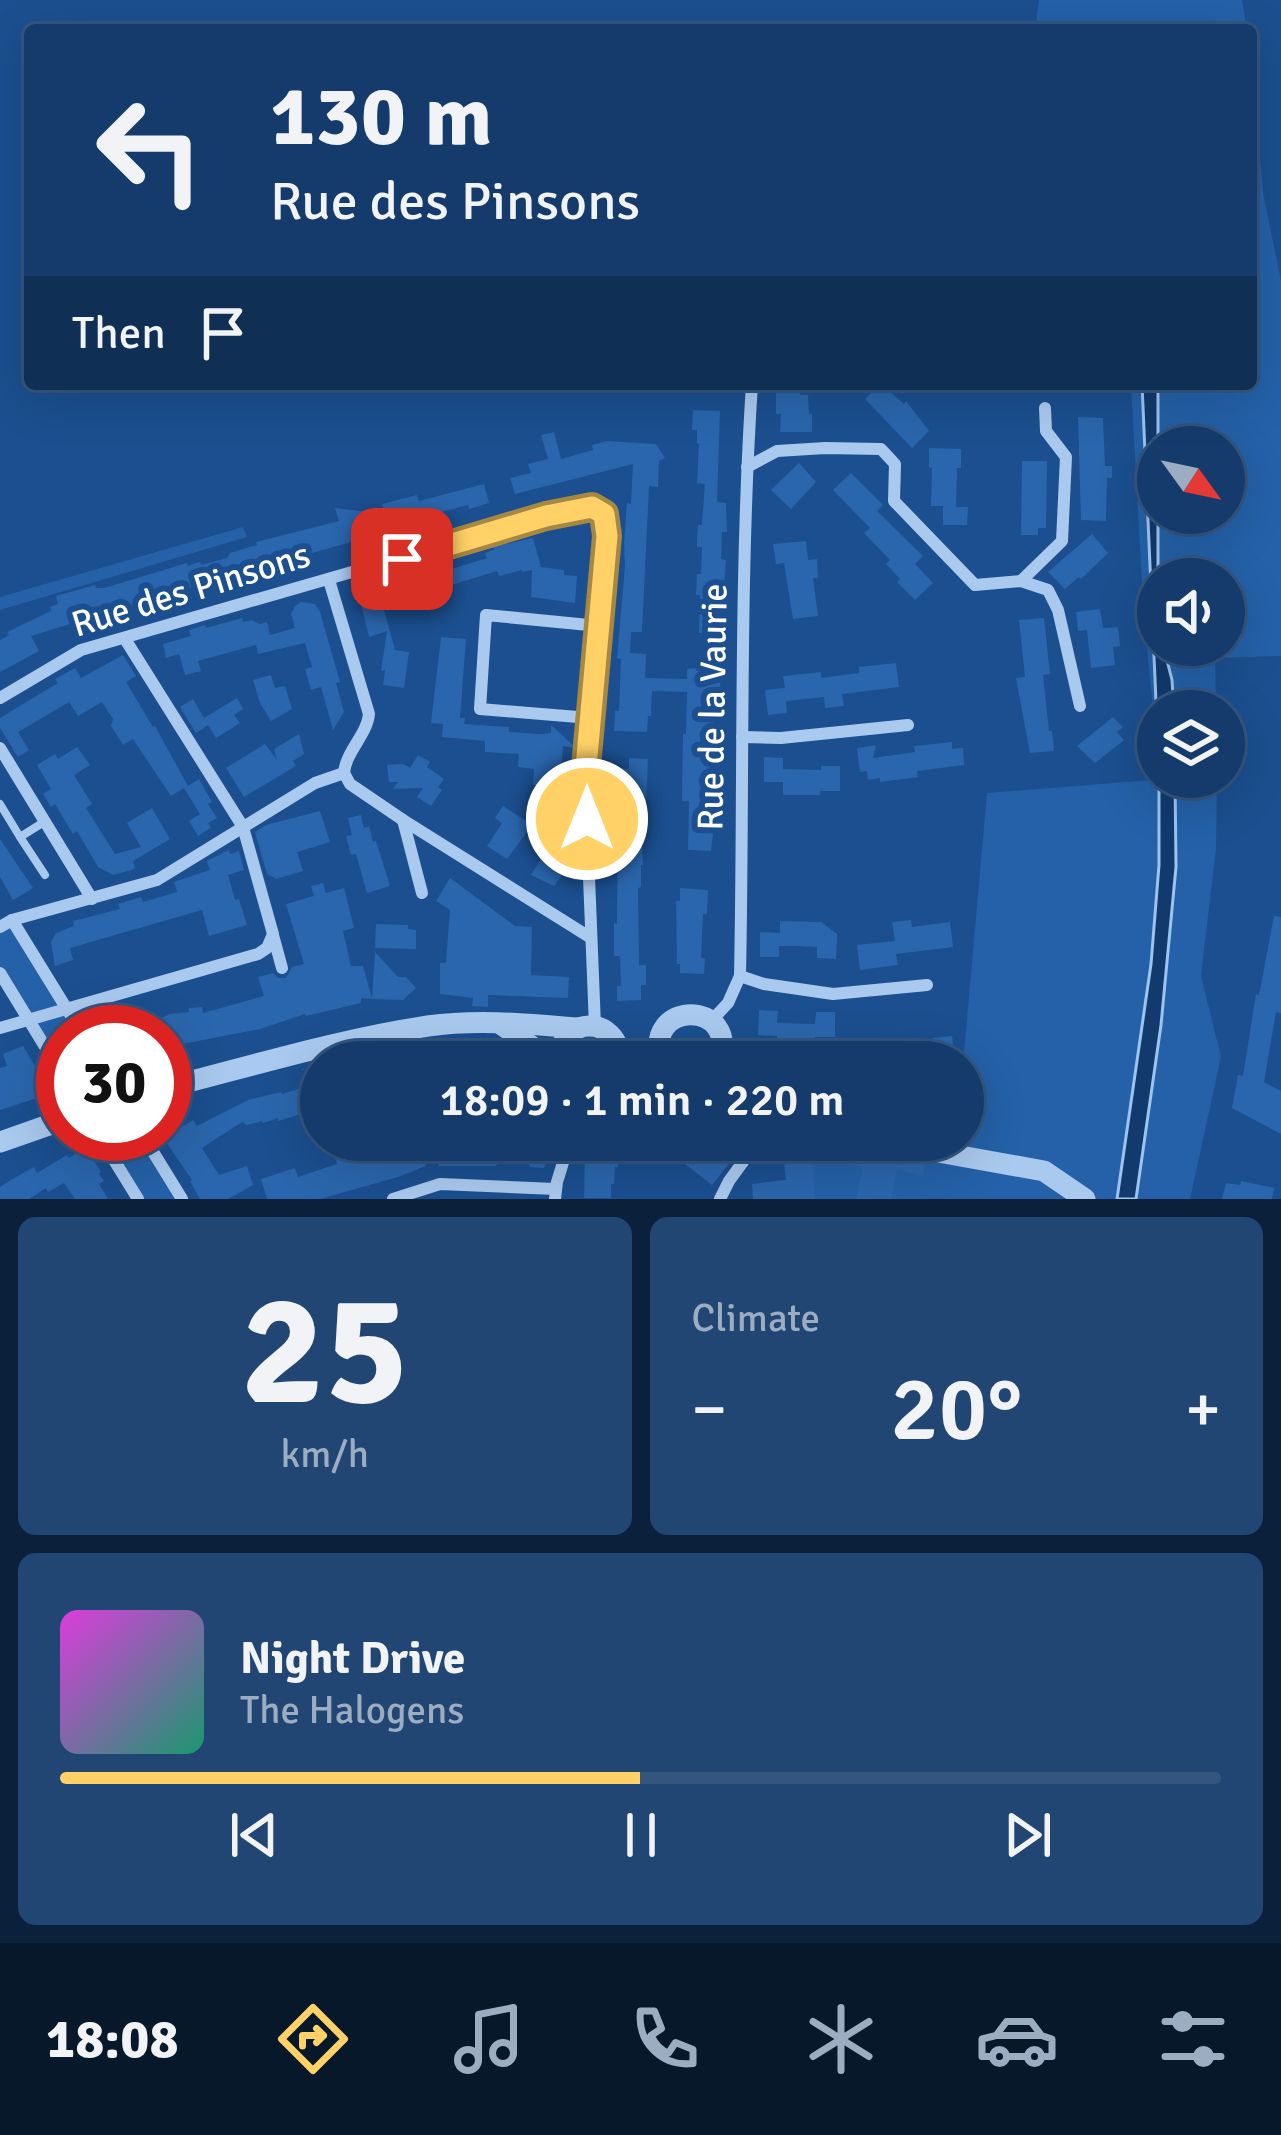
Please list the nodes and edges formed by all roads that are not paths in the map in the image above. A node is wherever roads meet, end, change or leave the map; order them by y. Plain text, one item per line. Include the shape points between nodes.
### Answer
1 (752, 390) edge
2 (1045, 408) dead end
3 (747, 467) junction
4 (329, 580) junction
5 (1021, 581) junction
6 (599, 626) junction
7 (125, 639) junction
8 (0, 698) edge
9 (1080, 706) dead end
10 (590, 718) junction
11 (908, 725) dead end
12 (742, 737) junction
13 (0, 748) edge
14 (344, 773) junction
15 (0, 804) edge
16 (403, 820) junction
17 (45, 821) junction
18 (243, 827) junction
19 (424, 833) junction
20 (20, 837) junction
21 (409, 842) junction
22 (45, 875) dead end
23 (422, 893) dead end
24 (92, 899) junction
25 (6, 924) edge
26 (273, 934) junction
27 (591, 938) junction
28 (277, 950) junction
29 (258, 954) junction
30 (282, 968) dead end
31 (0, 973) edge
32 (740, 976) junction
33 (927, 985) dead end
34 (64, 1005) edge
35 (77, 1005) edge
36 (36, 1019) edge
37 (29, 1021) junction
38 (711, 1021) junction
39 (496, 1022) junction
40 (586, 1027) junction
41 (0, 1028) edge
42 (662, 1030) junction
43 (36, 1032) edge
44 (524, 1041) edge
45 (565, 1041) edge
46 (613, 1041) edge
47 (639, 1041) edge
48 (658, 1041) edge
49 (723, 1041) edge
50 (192, 1081) edge
51 (36, 1129) edge
52 (0, 1142) edge
53 (115, 1161) edge
54 (159, 1161) edge
55 (565, 1161) edge
56 (743, 1161) edge
57 (984, 1161) edge
58 (556, 1194) edge
59 (138, 1199) edge
60 (182, 1199) edge
61 (393, 1199) edge
62 (720, 1199) edge
63 (1085, 1199) edge

1 - 3 street, Rue de la Vaurie
2 - 5 street via 1046,431 1066,457 1062,541
3 - 5 street via 777,451 881,449 895,464 893,501 974,585
3 - 12 street, Rue de la Vaurie
4 - 6 street, Rue des Pinsons via 592,507 604,514 607,536
4 - 7 street, Rue des Pinsons
4 - 14 street via 369,713
5 - 9 street via 1048,590 1058,610
6 - 10 street, Rue des Pinsons
6 - 10 street via 486,615 480,709
7 - 8 street, Rue des Pinsons via 81,650
7 - 18 street
10 - 27 street, Rue des Pinsons
11 - 12 street
12 - 32 street, Rue de la Vaurie
13 - 17 street
14 - 16 street
14 - 18 street
15 - 20 lane
16 - 19 street
16 - 21 street
17 - 20 lane
17 - 24 street
18 - 24 street via 157,880
18 - 26 street
19 - 21 street
19 - 27 street
20 - 22 lane
21 - 23 street
24 - 25 street
25 - 34 street
26 - 28 street
26 - 29 street
27 - 40 street, Rue des Pinsons
28 - 29 street
28 - 30 street
29 - 35 street
31 - 37 street
32 - 33 street via 833,994
32 - 38 street
36 - 37 street
37 - 41 street
37 - 43 street
38 - 42 street via 679,1016
38 - 49 street
39 - 40 street
39 - 44 street
39 - 50 street via 429,1026
40 - 45 street
40 - 46 street
42 - 47 street
42 - 48 street
51 - 52 street
53 - 59 street
54 - 60 street
55 - 58 street
56 - 62 street
57 - 63 street via 1044,1172
58 - 61 street via 440,1184

